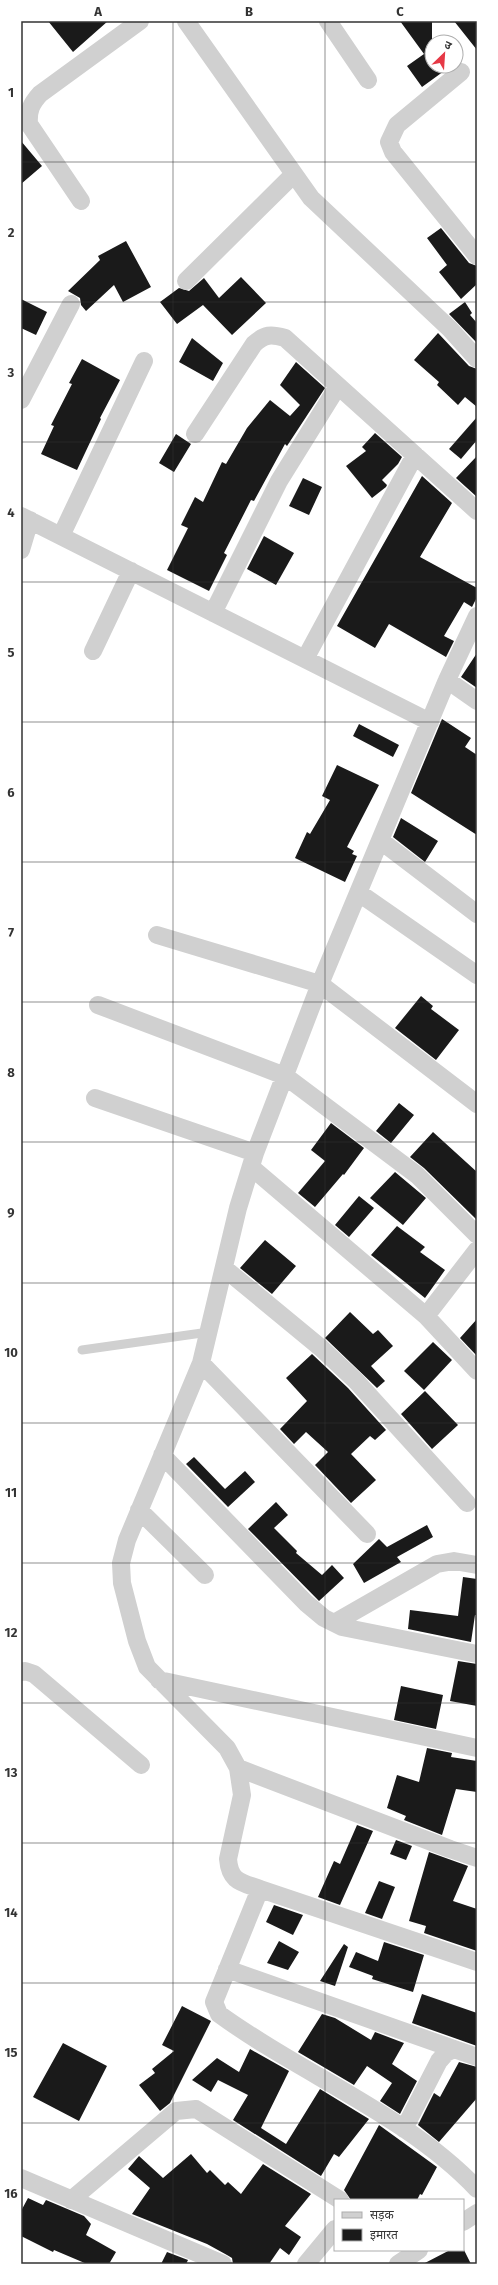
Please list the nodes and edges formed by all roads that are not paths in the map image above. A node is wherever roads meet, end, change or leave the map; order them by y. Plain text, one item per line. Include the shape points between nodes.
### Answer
1 (140, 21) edge
2 (186, 21) edge
3 (328, 21) edge
4 (459, 74) edge
5 (368, 80) dead end
6 (294, 174) junction
7 (81, 201) dead end
8 (477, 256) edge
9 (186, 281) dead end
10 (71, 304) dead end
11 (477, 359) edge
12 (144, 361) dead end
13 (338, 386) junction
14 (21, 400) edge
15 (195, 434) dead end
16 (415, 455) junction
17 (477, 511) edge
18 (25, 518) edge
19 (61, 536) junction
20 (21, 550) edge
21 (131, 571) junction
22 (213, 613) junction
23 (477, 616) edge
24 (93, 651) dead end
25 (305, 659) junction
26 (447, 680) junction
27 (477, 701) edge
28 (430, 722) junction
29 (381, 841) junction
30 (359, 893) junction
31 (477, 914) edge
32 (157, 935) dead end
33 (477, 975) edge
34 (320, 984) junction
35 (98, 1005) dead end
36 (285, 1076) junction
37 (95, 1098) dead end
38 (477, 1104) edge
39 (253, 1160) junction
40 (477, 1235) edge
41 (477, 1250) edge
42 (224, 1268) junction
43 (426, 1316) junction
44 (209, 1332) junction
45 (82, 1350) dead end
46 (201, 1363) junction
47 (477, 1371) edge
48 (162, 1455) junction
49 (467, 1503) dead end
50 (139, 1510) junction
51 (367, 1534) dead end
52 (477, 1565) edge
53 (206, 1575) dead end
54 (334, 1623) junction
55 (477, 1654) edge
56 (21, 1672) edge
57 (159, 1680) junction
58 (477, 1748) edge
59 (141, 1765) dead end
60 (238, 1768) junction
61 (477, 1858) edge
62 (260, 1889) junction
63 (477, 1962) edge
64 (227, 1970) junction
65 (454, 2049) junction
66 (477, 2057) edge
67 (404, 2129) junction
68 (21, 2178) edge
69 (477, 2189) edge
70 (338, 2199) edge
71 (71, 2200) junction
72 (477, 2213) edge
73 (464, 2221) edge
74 (334, 2230) edge
75 (418, 2251) edge
76 (223, 2264) edge
77 (306, 2264) edge
78 (398, 2264) edge

1 - 7 street via 40,94 31,104 29,124
2 - 6 street
3 - 5 street
4 - 8 street via 397,125 389,142 393,152
6 - 9 street
6 - 11 street via 311,198 450,329
10 - 14 street
12 - 19 street
13 - 15 street via 285,338 272,334 261,337
13 - 16 street
13 - 22 street via 279,482
16 - 17 street
16 - 25 street
18 - 19 street
18 - 20 street
19 - 21 street
21 - 22 street
21 - 24 street
22 - 25 street
23 - 26 street
25 - 28 street
26 - 27 street
26 - 28 street
28 - 29 street
29 - 30 street
29 - 31 street
30 - 33 street
30 - 34 street
32 - 34 street
34 - 36 street
34 - 38 street
35 - 36 street
36 - 39 street
36 - 40 street via 417,1175
37 - 39 street
39 - 42 street via 238,1208
39 - 43 street
41 - 43 street
42 - 44 street
42 - 49 street via 321,1348 356,1381
43 - 47 street
44 - 45 lane
44 - 46 street
46 - 48 street
46 - 51 street
48 - 50 street
48 - 54 street via 306,1603
50 - 53 street
50 - 57 street via 121,1563 122,1583 147,1667
52 - 54 street via 454,1561 437,1564
54 - 55 street via 362,1632
56 - 59 street via 34,1674
57 - 58 street
57 - 60 street via 227,1748
60 - 61 street via 450,1850
60 - 62 street via 242,1795 228,1859 229,1870 236,1880
62 - 63 street
62 - 64 street
64 - 65 street
64 - 67 street via 214,2002 219,2014
65 - 66 street
65 - 67 street via 439,2061
67 - 69 street via 463,2174
68 - 71 street
70 - 71 street via 196,2109 186,2109 176,2111
71 - 76 street
72 - 73 street
74 - 77 street
75 - 78 street

